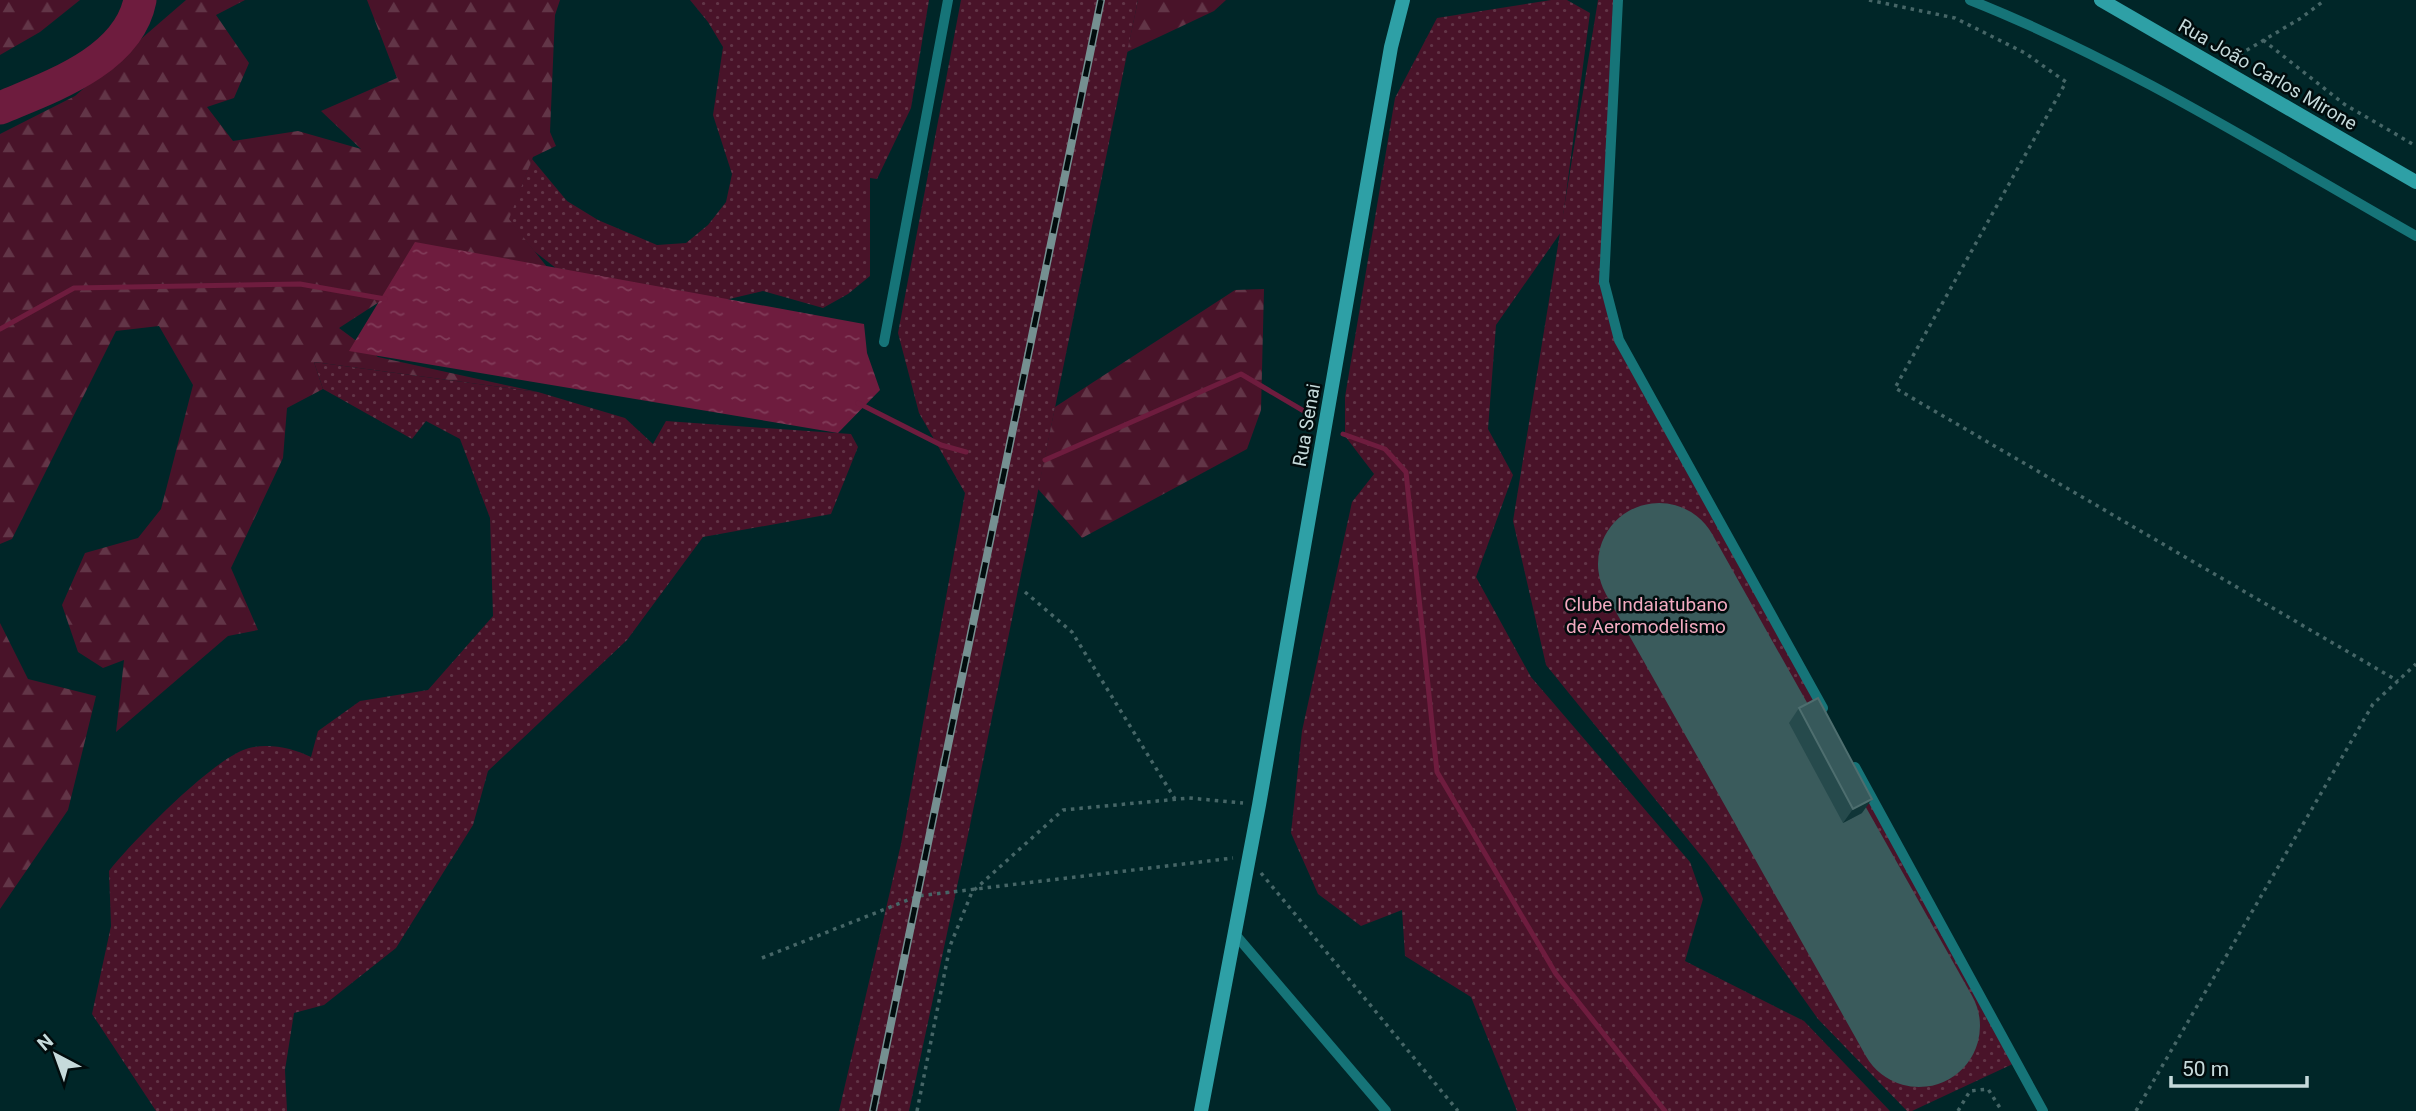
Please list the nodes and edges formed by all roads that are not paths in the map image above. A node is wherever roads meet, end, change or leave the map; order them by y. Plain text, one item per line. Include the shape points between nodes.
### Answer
1 (948, 0) edge
2 (1403, 0) edge
3 (1618, 0) edge
4 (1970, 0) edge
5 (2101, 0) edge
6 (2416, 182) edge
7 (2416, 236) edge
8 (884, 342) dead end
9 (1828, 717) edge
10 (1848, 754) edge
11 (1234, 933) junction
12 (1201, 1111) edge
13 (1386, 1111) edge
14 (2043, 1111) edge

1 - 8 lane
2 - 11 street, Rua Senai
3 - 9 lane via 1604,282 1619,340
4 - 7 lane via 2040,28
5 - 6 street, Rua João Carlos Mirone
10 - 14 lane
11 - 12 street, Rua Senai
11 - 13 lane

